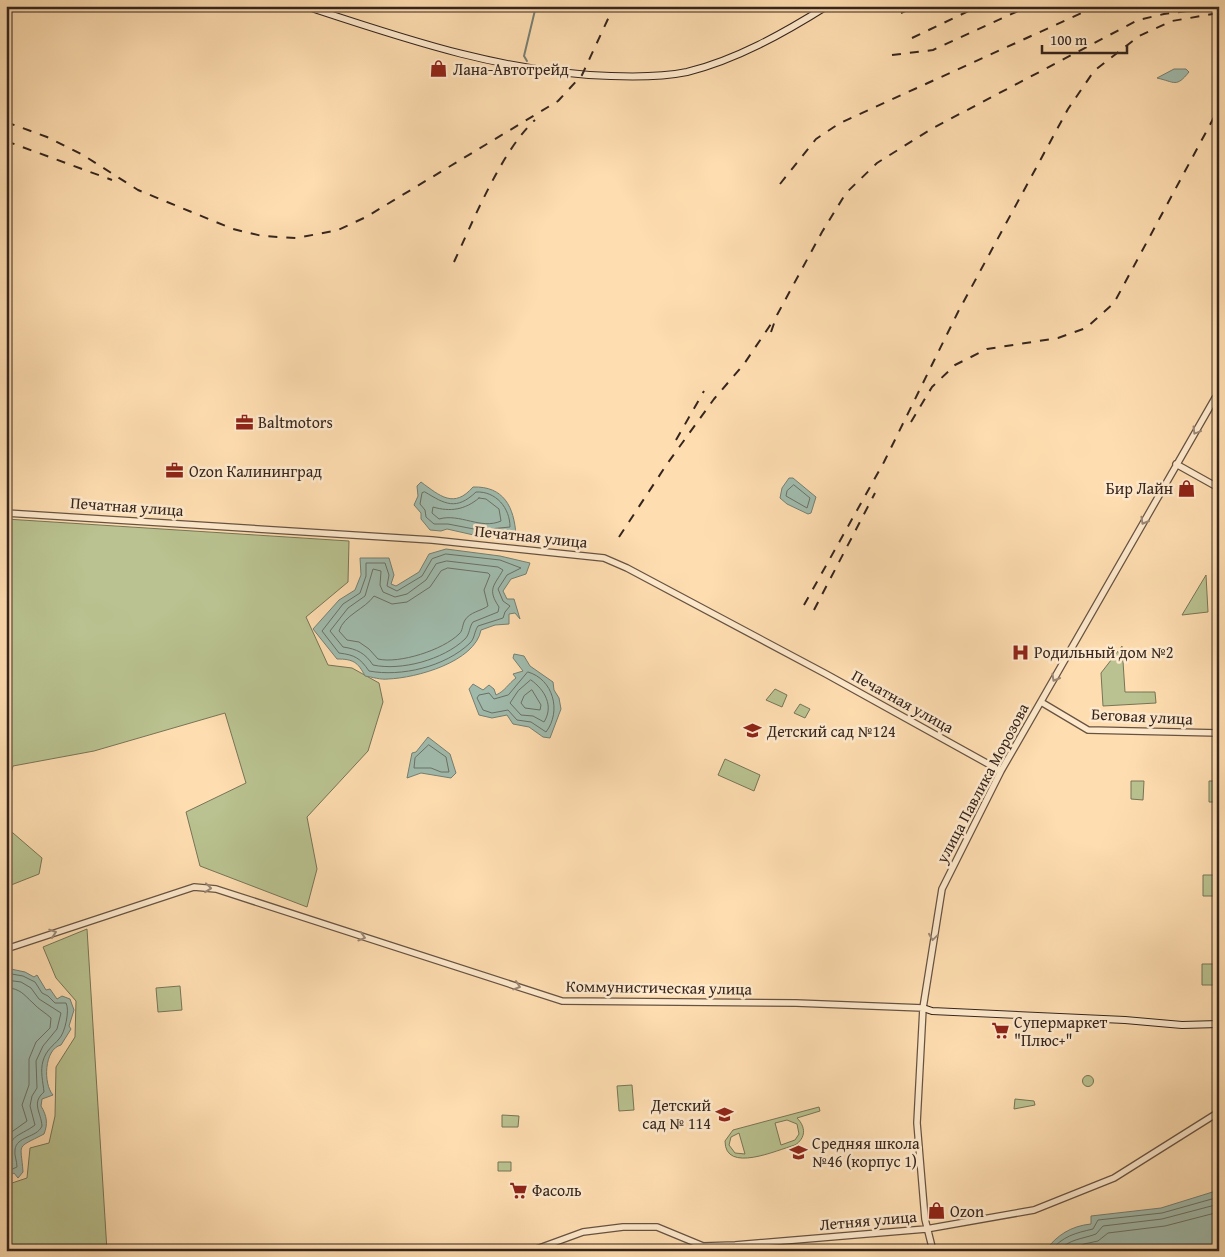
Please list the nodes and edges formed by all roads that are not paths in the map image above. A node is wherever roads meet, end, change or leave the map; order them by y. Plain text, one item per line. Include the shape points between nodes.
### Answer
1 (305, 6) edge
2 (827, 6) edge
3 (1219, 396) edge
4 (1176, 464) junction
5 (1219, 488) edge
6 (6, 513) edge
7 (1041, 702) junction
8 (1219, 733) edge
9 (1001, 771) junction
10 (6, 949) edge
11 (923, 1008) junction
12 (1219, 1024) edge
13 (1219, 1112) edge
14 (926, 1229) junction
15 (531, 1251) edge
16 (933, 1251) edge

1 - 2 main road via 427,45 523,69 628,76 666,75 703,68 765,42
3 -> 4 street, улица Павлика Морозова
4 - 5 street
4 -> 7 street, улица Павлика Морозова
6 - 9 street, Печатная улица via 432,540 604,558
7 - 8 street, Беговая улица via 1088,730
7 - 9 street, улица Павлика Морозова
9 -> 11 street, улица Павлика Морозова via 942,889
10 -> 11 street, Коммунистическая улица via 194,887 216,889 562,1001 796,1003
11 - 12 main road, Коммунистическая улица via 1182,1025
11 - 14 street, улица Павлика Морозова via 917,1123
13 - 14 street, Летняя улица via 1114,1178 1034,1210
14 - 15 street, Летняя улица via 789,1242 703,1246 653,1227 623,1227 583,1232
14 - 16 street, улица Павлика Морозова

